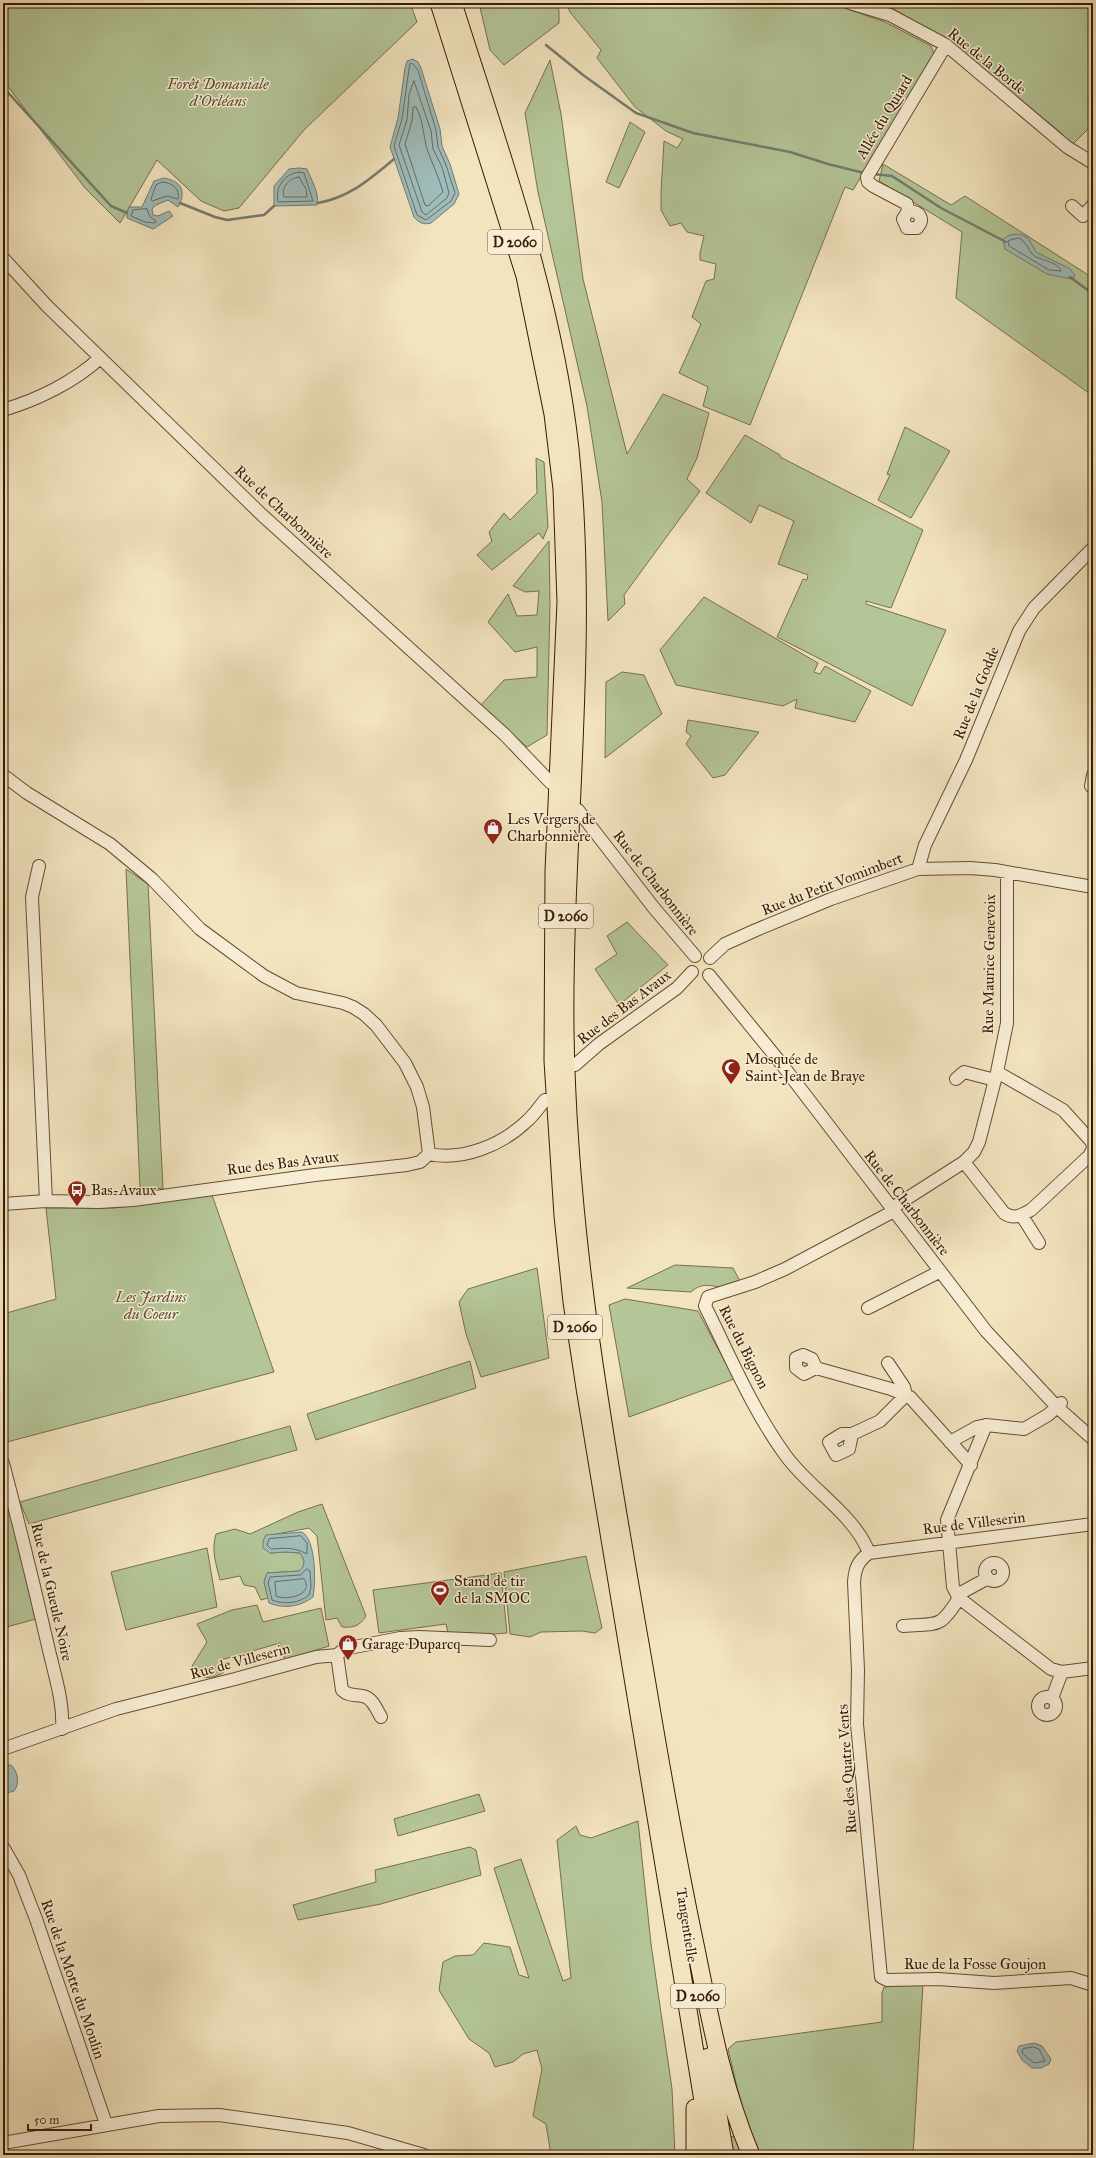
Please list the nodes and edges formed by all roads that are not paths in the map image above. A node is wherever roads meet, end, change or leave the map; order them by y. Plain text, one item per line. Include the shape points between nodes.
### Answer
1 (439, 3) edge
2 (453, 3) edge
3 (850, 3) edge
4 (946, 45) junction
5 (1093, 163) edge
6 (1093, 205) edge
7 (1072, 206) dead end
8 (908, 211) dead end
9 (3, 258) edge
10 (100, 358) junction
11 (3, 410) edge
12 (1093, 548) edge
13 (3, 775) edge
14 (551, 783) dead end
15 (578, 810) dead end
16 (39, 866) dead end
17 (918, 869) junction
18 (1007, 873) junction
19 (1093, 887) edge
20 (695, 956) junction
21 (710, 958) junction
22 (692, 972) junction
23 (709, 975) junction
24 (575, 1065) dead end
25 (996, 1076) junction
26 (956, 1079) dead end
27 (545, 1100) dead end
28 (1093, 1149) edge
29 (429, 1154) junction
30 (964, 1162) junction
31 (46, 1201) junction
32 (3, 1204) edge
33 (893, 1210) junction
34 (1022, 1216) junction
35 (1039, 1243) dead end
36 (939, 1272) junction
37 (868, 1308) dead end
38 (888, 1363) dead end
39 (816, 1368) dead end
40 (906, 1396) junction
41 (1059, 1405) junction
42 (986, 1425) junction
43 (852, 1434) dead end
44 (1093, 1439) edge
45 (950, 1442) junction
46 (3, 1463) edge
47 (970, 1465) junction
48 (1093, 1524) edge
49 (949, 1542) junction
50 (865, 1556) junction
51 (988, 1578) dead end
52 (958, 1596) junction
53 (903, 1626) dead end
54 (490, 1640) dead end
55 (337, 1654) junction
56 (1093, 1668) edge
57 (1062, 1672) junction
58 (1052, 1698) dead end
59 (381, 1717) dead end
60 (62, 1729) junction
61 (3, 1749) edge
62 (672, 1836) junction
63 (3, 1847) edge
64 (678, 1951) junction
65 (881, 1977) joint
66 (1093, 1985) edge
67 (106, 2124) junction
68 (3, 2143) edge
69 (424, 2155) edge
70 (696, 2155) edge
71 (712, 2155) edge
72 (725, 2155) edge
73 (751, 2155) edge

1 - 64 highway, D 2060 via 525,276 553,414 562,489 566,602 554,871 552,984 553,1061 560,1178 572,1302 584,1388
2 - 62 highway, D 2060 via 537,275 561,385 569,443 574,496 578,603 565,958 566,1044 573,1185 585,1303 597,1386
3 - 4 street, Rue de la Borde via 890,15
4 - 5 street, Rue de la Borde via 1067,147
4 - 8 street, Allée du Quiard via 869,173 868,182 907,204
6 - 7 street via 1083,216
9 - 10 street, Rue de Charbonnière
10 - 11 street via 45,394
10 - 14 street, Rue de Charbonnière via 262,515 505,735
12 - 17 street, Rue de la Godde via 1034,608 1019,631 966,760 925,845
13 - 29 street via 27,793 110,844 152,879 200,929 264,976 296,993 343,1003 364,1014 376,1025 405,1063 417,1088 423,1106
15 - 20 street, Rue de Charbonnière
16 - 31 street via 32,897
17 - 18 street, Rue du Petit Vomimbert via 970,868
17 - 21 street, Rue du Petit Vomimbert via 756,930 725,944
18 - 19 street, Rue du Petit Vomimbert
18 - 25 street, Rue Maurice Genevoix via 1007,1023
20 - 21 street, Rue de Charbonnière via 704,955
20 - 22 street, Rue de Charbonnière via 691,962
21 - 23 street via 713,968
22 - 23 street via 698,977
22 - 24 street, Rue des Bas Avaux via 677,988 599,1044
23 - 33 street, Rue de Charbonnière via 780,1062
25 - 26 street via 964,1072
25 - 28 street via 1063,1110 1088,1135
25 - 30 street, Rue Maurice Genevoix via 977,1147
27 - 29 street via 527,1121 501,1141 466,1154 445,1158
28 - 34 street via 1089,1156
29 - 31 street, Rue des Bas Avaux via 420,1162 406,1165 133,1200
30 - 33 street, Rue Maurice Genevoix
30 - 34 street via 1004,1213 1008,1216
31 - 32 street, Rue des Bas Avaux
33 - 36 street, Rue de Charbonnière
33 - 50 street, Rue du Bignon via 785,1269 708,1297 705,1302 771,1434 787,1458 865,1542
34 - 35 street
36 - 37 street
36 - 41 street, Rue de Charbonnière via 1002,1351
38 - 40 street via 904,1388
39 - 40 street via 891,1389
40 - 43 street via 880,1421
40 - 45 street via 910,1397
41 - 42 street via 1048,1415 1024,1429
41 - 44 street, Rue de Charbonnière
42 - 45 street via 977,1427
42 - 47 street
45 - 47 street
46 - 60 street, Rue de la Gueule Noire via 27,1551 63,1718
47 - 49 street via 947,1520
48 - 49 street, Rue de Villeserin
49 - 50 street, Rue de Villeserin
49 - 52 street via 953,1587
50 - 65 street, Rue des Quatre Vents via 855,1570 854,1582 858,1670 857,1724
51 - 52 street
52 - 53 street via 947,1617 940,1623
52 - 57 street via 1051,1669
54 - 55 street, Rue de Villeserin via 400,1638 344,1649
55 - 59 street via 342,1690 352,1696 366,1697
55 - 60 street, Rue de Villeserin via 316,1657 129,1706
56 - 57 street
57 - 58 street
60 - 61 street, Rue de Villeserin
62 - 72 highway, Tangentielle / D 2060
62 - 73 highway via 715,2046 730,2101
63 - 67 street, Rue de la Motte du Moulin via 19,1875 36,1919
64 - 70 highway via 694,2094
64 - 71 highway, D 2060
65 - 66 street, Rue de la Fosse Goujon via 887,1980 938,1979 994,1983 1071,1978
67 - 68 street
67 - 69 street via 159,2116 236,2116 348,2133

